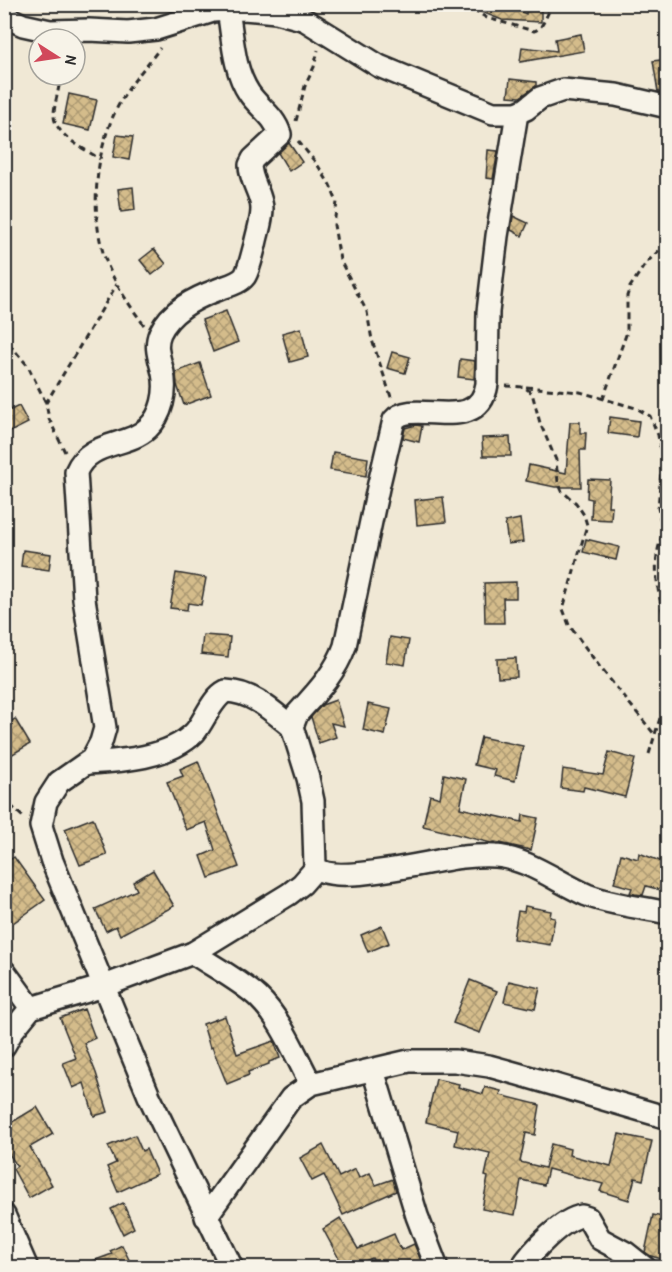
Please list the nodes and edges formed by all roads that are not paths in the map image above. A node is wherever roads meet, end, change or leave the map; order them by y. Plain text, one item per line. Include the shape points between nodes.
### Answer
1 (228, 10) junction
2 (4, 16) edge
3 (668, 107) edge
4 (517, 113) junction
5 (292, 727) junction
6 (88, 763) junction
7 (316, 868) junction
8 (668, 914) edge
9 (193, 953) junction
10 (4, 971) edge
11 (104, 986) junction
12 (31, 1008) junction
13 (7, 1034) edge
14 (373, 1070) junction
15 (311, 1084) junction
16 (668, 1118) edge
17 (4, 1215) edge
18 (206, 1217) junction
19 (27, 1268) edge
20 (232, 1268) edge
21 (437, 1268) edge
22 (521, 1268) edge
23 (645, 1268) edge

1 - 2 street via 197,14 156,29 128,32 50,31
1 - 4 street via 255,9 305,20 379,66 493,113
1 - 6 street via 240,76 249,94 284,133 250,165 262,210 246,274 231,285 194,299 165,323 157,343 165,383 159,413 144,431 92,453 76,472 84,599 105,723 102,742
3 - 4 street via 616,95 563,90 540,98
4 - 5 street via 488,312 484,395 474,407 456,413 409,412 394,420 340,662 297,714
5 - 6 street via 253,698 226,691 184,741 135,759
5 - 7 street via 313,801
6 - 11 street via 59,782 46,802 40,826
7 - 8 street via 327,873 353,874 497,855 531,866 601,899
7 - 9 street via 289,894
9 - 11 street
9 - 15 street via 267,1007
10 - 12 street
11 - 12 street
11 - 18 street
12 - 13 street
14 - 15 street
14 - 16 street via 426,1060 489,1066
14 - 21 street via 417,1216
15 - 18 street via 291,1098
17 - 19 street
18 - 20 street
22 - 23 street via 540,1245 566,1223 582,1216 588,1218 600,1239

